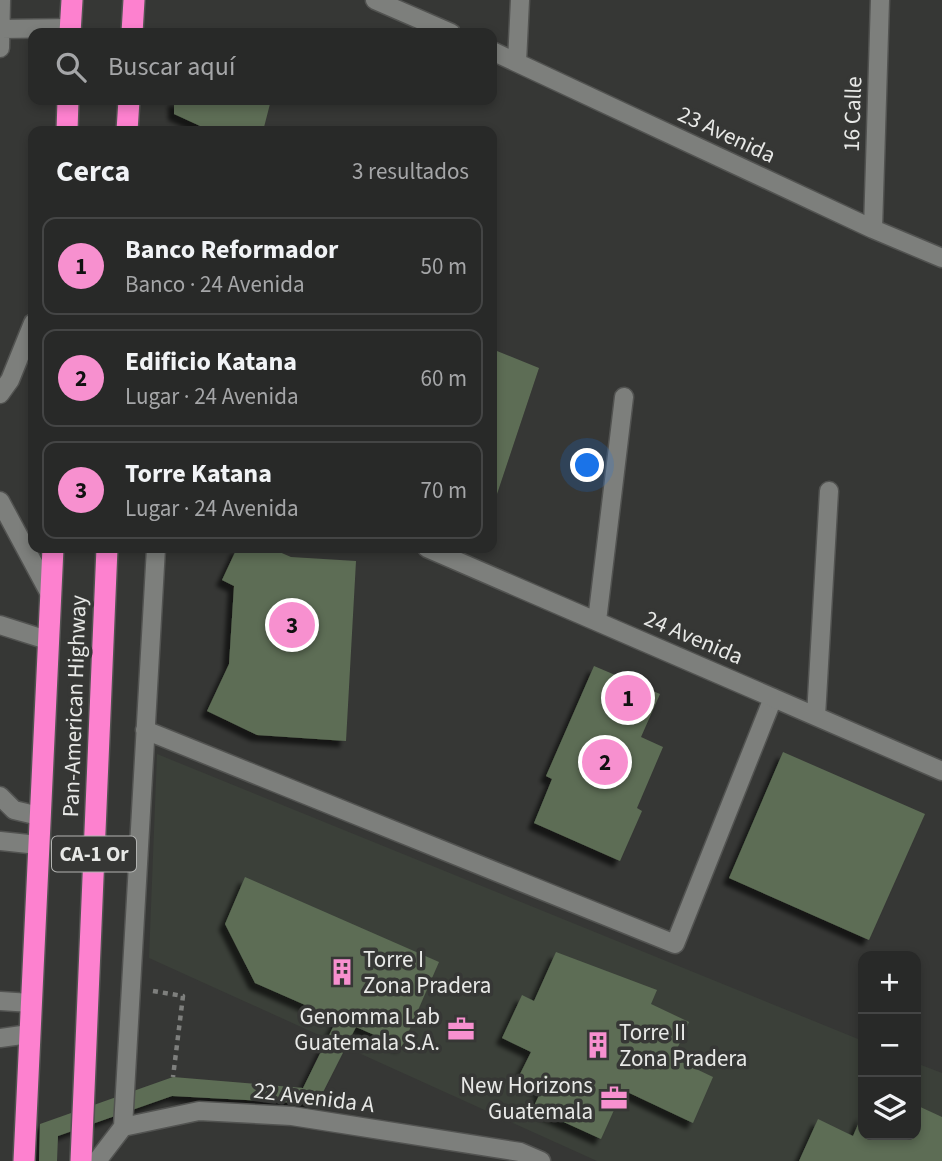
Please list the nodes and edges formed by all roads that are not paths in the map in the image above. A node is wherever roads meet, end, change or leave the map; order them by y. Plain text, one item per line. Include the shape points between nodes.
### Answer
1 (1, 0) edge
2 (66, 0) edge
3 (72, 0) edge
4 (134, 0) edge
5 (375, 0) edge
6 (520, 0) edge
7 (880, 0) edge
8 (71, 28) edge
9 (132, 28) edge
10 (439, 28) edge
11 (1, 29) edge
12 (28, 29) edge
13 (0, 48) edge
14 (497, 53) edge
15 (517, 62) junction
16 (68, 105) edge
17 (129, 105) edge
18 (67, 126) edge
19 (127, 126) edge
20 (873, 229) junction
21 (942, 258) edge
22 (28, 335) edge
23 (0, 394) edge
24 (624, 397) dead end
25 (829, 491) dead end
26 (0, 501) edge
27 (53, 553) edge
28 (107, 553) edge
29 (156, 553) edge
30 (439, 553) edge
31 (51, 597) junction
32 (597, 621) junction
33 (0, 625) edge
34 (47, 640) junction
35 (773, 698) junction
36 (816, 716) junction
37 (145, 730) junction
38 (942, 771) edge
39 (0, 796) edge
40 (39, 816) junction
41 (0, 841) edge
42 (38, 845) junction
43 (0, 1001) edge
44 (31, 1003) junction
45 (29, 1034) junction
46 (0, 1038) edge
47 (123, 1127) junction
48 (24, 1161) edge
49 (80, 1161) edge
50 (97, 1161) edge
51 (541, 1161) edge

1 - 11 street
2 - 3 street
3 - 8 highway
4 - 9 highway
5 - 10 street
6 - 15 street
7 - 20 street, 16 Calle
11 - 12 street
11 - 13 street
14 - 15 street, 23 Avenida
15 - 20 street, 23 Avenida
16 - 18 highway
17 - 19 highway
20 - 21 street, 23 Avenida
22 - 23 street
24 - 32 street
25 - 36 street
26 - 31 street
27 - 31 highway, Pan-American Highway / CA-1 Or
28 - 49 highway, Pan-American Highway / CA-1 Or
29 - 37 street
30 - 32 street, 24 Avenida
31 - 34 highway, Pan-American Highway / CA-1 Or
32 - 35 street, 24 Avenida
33 - 34 street
34 - 40 highway, Pan-American Highway / CA-1 Or
35 - 36 street, 24 Avenida
35 - 37 street via 675,944
36 - 38 street, 24 Avenida
37 - 47 street
39 - 40 street via 14,810
40 - 42 highway, Pan-American Highway / CA-1 Or
41 - 42 street
42 - 44 highway, Pan-American Highway / CA-1 Or
43 - 44 street
44 - 45 highway, Pan-American Highway / CA-1 Or
45 - 46 street
45 - 48 highway, Pan-American Highway / CA-1 Or
47 - 50 street
47 - 51 street, 22 Avenida A via 200,1111 292,1116 520,1152

